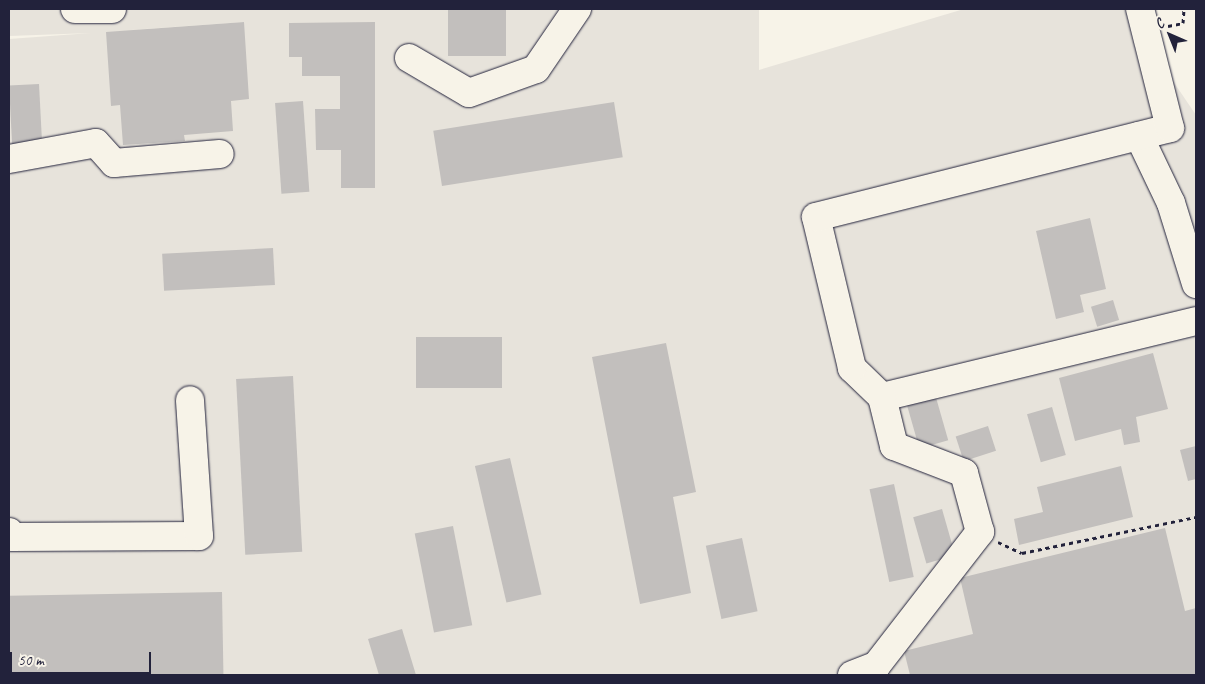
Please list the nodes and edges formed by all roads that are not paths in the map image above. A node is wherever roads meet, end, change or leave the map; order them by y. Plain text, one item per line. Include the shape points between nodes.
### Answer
1 (75, 9) edge
2 (112, 9) edge
3 (578, 9) edge
4 (1140, 9) edge
5 (409, 58) dead end
6 (1139, 136) junction
7 (220, 154) dead end
8 (9, 159) edge
9 (1196, 284) edge
10 (1196, 321) edge
11 (882, 397) junction
12 (190, 400) dead end
13 (9, 532) edge
14 (852, 675) edge

1 - 2 lane
3 - 5 lane via 536,69 469,93
4 - 6 lane via 1170,128
6 - 9 lane via 1171,203
6 - 11 lane via 816,217 852,368
7 - 8 lane via 114,163 96,144
10 - 11 lane
11 - 14 lane via 894,446 964,473 980,532 876,666
12 - 13 lane via 200,536 11,537

